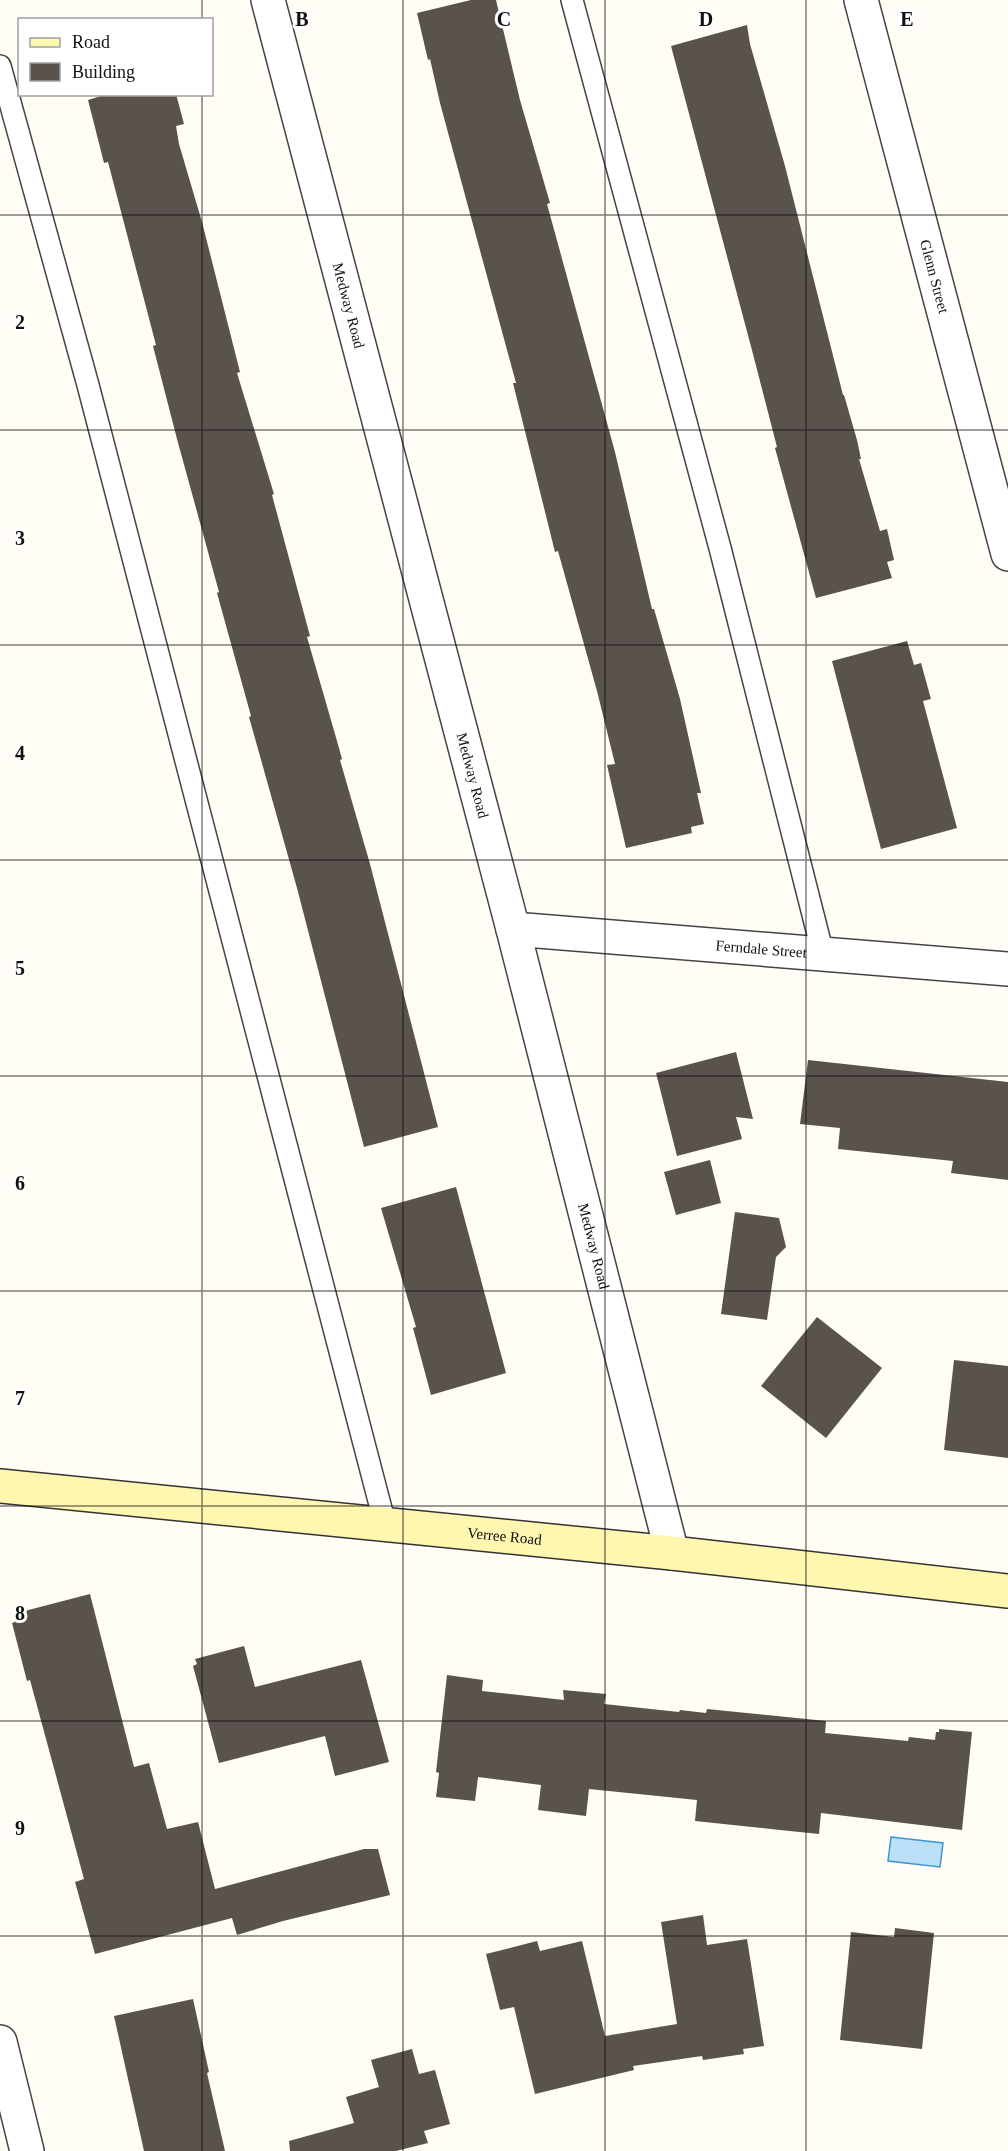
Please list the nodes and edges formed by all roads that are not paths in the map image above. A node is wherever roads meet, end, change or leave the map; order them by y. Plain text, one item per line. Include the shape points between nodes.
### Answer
1 (268, 0) edge
2 (572, 0) edge
3 (861, 0) edge
4 (0, 66) edge
5 (1008, 554) edge
6 (513, 929) junction
7 (823, 954) junction
8 (1008, 969) edge
9 (0, 1486) edge
10 (385, 1524) junction
11 (672, 1553) junction
12 (1008, 1591) edge
13 (0, 2042) edge
14 (27, 2151) edge

1 - 6 street, Medway Road
2 - 7 lane via 717,537
3 - 5 street, Glenn Street
4 - 10 lane
6 - 7 street, Ferndale Street
6 - 11 street, Medway Road
7 - 8 street, Ferndale Street
9 - 10 main road, Verree Road
10 - 11 main road, Verree Road
11 - 12 main road, Verree Road
13 - 14 street

